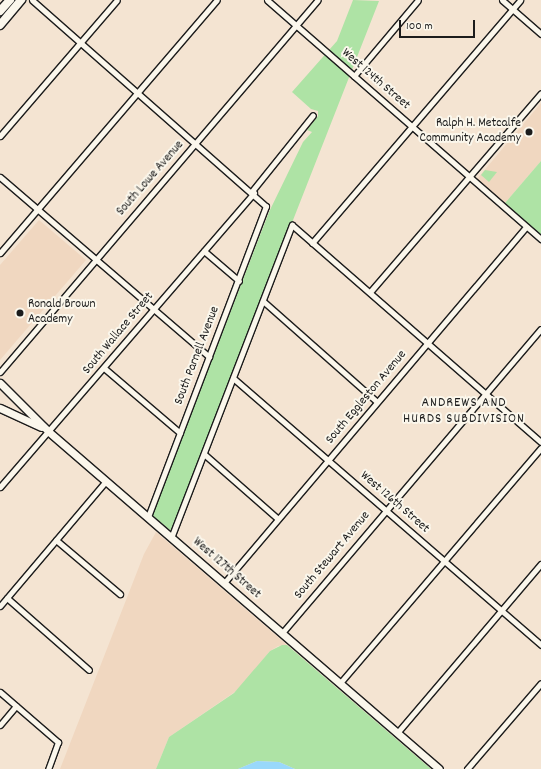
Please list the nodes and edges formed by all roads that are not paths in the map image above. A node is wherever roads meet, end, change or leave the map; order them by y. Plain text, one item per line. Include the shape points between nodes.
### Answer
1 (10, 0) edge
2 (21, 0) edge
3 (32, 0) edge
4 (116, 0) edge
5 (217, 0) edge
6 (267, 0) edge
7 (318, 0) edge
8 (418, 0) edge
9 (502, 0) edge
10 (520, 0) edge
11 (512, 9) junction
12 (0, 11) edge
13 (0, 25) edge
14 (296, 26) junction
15 (541, 34) edge
16 (80, 42) junction
17 (354, 76) junction
18 (138, 92) junction
19 (541, 93) edge
20 (313, 115) dead end
21 (412, 126) junction
22 (0, 136) edge
23 (196, 142) junction
24 (0, 176) edge
25 (469, 176) junction
26 (253, 192) junction
27 (38, 209) junction
28 (526, 227) junction
29 (541, 240) edge
30 (312, 243) junction
31 (204, 251) junction
32 (0, 253) edge
33 (96, 260) junction
34 (239, 281) junction
35 (370, 292) junction
36 (263, 302) junction
37 (154, 310) junction
38 (541, 329) edge
39 (428, 343) junction
40 (209, 357) junction
41 (104, 368) junction
42 (0, 372) edge
43 (233, 378) junction
44 (0, 383) edge
45 (486, 394) junction
46 (377, 402) junction
47 (0, 408) edge
48 (49, 432) junction
49 (180, 433) junction
50 (541, 442) edge
51 (541, 448) edge
52 (204, 454) junction
53 (328, 460) junction
54 (106, 481) junction
55 (0, 487) edge
56 (386, 511) junction
57 (148, 517) junction
58 (278, 519) junction
59 (171, 538) junction
60 (56, 540) junction
61 (444, 561) junction
62 (541, 564) edge
63 (224, 583) junction
64 (120, 594) dead end
65 (7, 598) junction
66 (0, 606) edge
67 (501, 610) junction
68 (282, 634) junction
69 (541, 645) edge
70 (89, 670) dead end
71 (340, 683) junction
72 (541, 683) edge
73 (0, 692) edge
74 (16, 706) junction
75 (0, 725) edge
76 (397, 733) junction
77 (48, 769) edge
78 (439, 769) edge
79 (467, 769) edge

1 - 12 main road
2 - 13 main road
3 - 16 street
4 - 16 street
5 - 18 street
6 - 14 street, West 124th Street
7 - 14 street, South Lowe Avenue
8 - 17 street
9 - 11 street
10 - 11 street
11 - 15 street
11 - 21 street
14 - 17 street, West 124th Street
14 - 23 street, South Lowe Avenue
16 - 18 street
16 - 22 street
17 - 21 street, West 124th Street
18 - 23 street
18 - 27 street
19 - 25 street
20 - 26 street, South Wallace Street
21 - 25 street, West 124th Street
21 - 30 street
23 - 26 street
23 - 33 street, South Lowe Avenue
24 - 27 street
25 - 28 street, West 124th Street
25 - 35 street
26 - 31 street, South Wallace Street
26 - 34 street, South Parnell Avenue via 266,203 266,211
27 - 32 street
27 - 33 street
28 - 29 street, West 124th Street
28 - 39 street, South Eggleston Avenue
30 - 35 street
30 - 36 street via 292,225
31 - 34 street
31 - 37 street, South Wallace Street
33 - 37 street
33 - 42 street, South Lowe Avenue
34 - 40 street, South Parnell Avenue
35 - 39 street
36 - 43 street
36 - 46 street
37 - 40 street
37 - 41 street, South Wallace Street
38 - 45 street, South Stewart Avenue
39 - 45 street
39 - 46 street, South Eggleston Avenue
40 - 49 street, South Parnell Avenue
41 - 48 street, South Wallace Street
41 - 49 street
43 - 52 street
43 - 53 street, West 126th Street
44 - 48 main road, West 127th Street
45 - 50 street
45 - 56 street, South Stewart Avenue
46 - 53 street, South Eggleston Avenue
47 - 48 main road
48 - 54 main road, West 127th Street
48 - 55 street, South Wallace Street
49 - 57 street, South Parnell Avenue
51 - 61 street
52 - 58 street
52 - 59 street
53 - 56 street, West 126th Street
53 - 58 street, South Eggleston Avenue
54 - 57 main road, West 127th Street
54 - 60 street
56 - 61 street, West 126th Street
56 - 68 street, South Stewart Avenue
57 - 59 main road, West 127th Street
58 - 63 street, South Eggleston Avenue
59 - 63 main road, West 127th Street
60 - 64 street
60 - 65 street
61 - 67 street, West 126th Street
61 - 71 street
62 - 67 street
63 - 68 main road, West 127th Street
65 - 66 street
65 - 70 street
67 - 69 street, West 126th Street
67 - 76 street
68 - 71 main road, West 127th Street
71 - 76 main road, West 127th Street
72 - 79 street
73 - 74 street
74 - 75 street
74 - 77 street via 58,742
76 - 78 main road, West 127th Street

